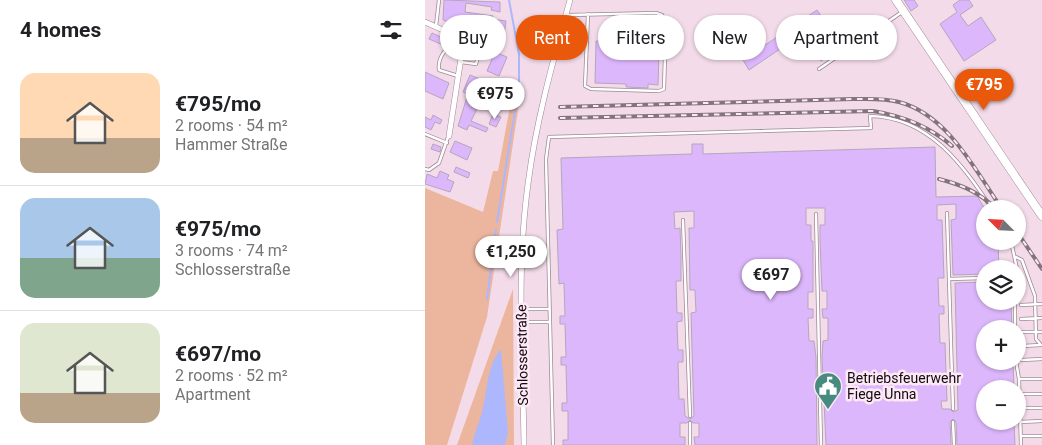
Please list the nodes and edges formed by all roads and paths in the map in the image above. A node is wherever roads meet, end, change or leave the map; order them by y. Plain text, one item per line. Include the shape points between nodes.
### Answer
1 (439, 0) edge
2 (570, 0) edge
3 (895, 0) edge
4 (903, 11) junction
5 (566, 14) junction
6 (588, 14) junction
7 (425, 22) edge
8 (436, 26) junction
9 (440, 28) edge
10 (442, 60) edge
11 (477, 60) edge
12 (460, 62) joint
13 (819, 69) dead end
14 (458, 76) junction
15 (425, 134) edge
16 (449, 136) joint
17 (447, 143) junction
18 (425, 169) edge
19 (986, 200) edge
20 (947, 213) dead end
21 (816, 214) dead end
22 (1042, 216) edge
23 (683, 220) dead end
24 (1014, 250) edge
25 (1016, 257) junction
26 (1016, 260) edge
27 (949, 278) junction
28 (976, 278) edge
29 (1035, 304) junction
30 (1042, 304) edge
31 (1026, 305) edge
32 (520, 309) junction
33 (549, 309) junction
34 (1035, 318) junction
35 (1042, 318) edge
36 (1021, 319) dead end
37 (520, 322) junction
38 (549, 322) junction
39 (1026, 332) edge
40 (1036, 332) junction
41 (1042, 332) edge
42 (1042, 345) edge
43 (1026, 346) edge
44 (1042, 359) edge
45 (1026, 360) edge
46 (1018, 370) edge
47 (1019, 379) joint
48 (1042, 379) edge
49 (1026, 394) edge
50 (1042, 394) edge
51 (1026, 408) edge
52 (1042, 408) edge
53 (953, 409) dead end
54 (690, 416) dead end
55 (1042, 421) edge
56 (953, 422) dead end
57 (1026, 422) edge
58 (690, 423) dead end
59 (1021, 430) edge
60 (1021, 436) junction
61 (1042, 436) edge
62 (524, 445) edge
63 (553, 445) edge
64 (690, 445) edge
65 (821, 445) edge
66 (954, 445) edge
67 (1021, 445) edge

1 - 8 lane
2 - 5 street, Schlosserstraße
3 - 4 main road
4 - 13 lane
4 - 22 main road
5 - 6 lane
5 - 32 street, Schlosserstraße via 533,150 523,235
6 - 6 lane via 662,15 666,22 664,89 591,89 585,86
7 - 8 street
8 - 9 street
10 - 14 lane via 441,72
11 - 12 lane via 475,65
12 - 14 street
14 - 16 street
15 - 17 lane
16 - 17 lane
17 - 18 lane via 439,163
19 - 33 lane via 963,166 941,144 915,128 880,117 870,116 871,128 549,138 546,159
20 - 27 lane
21 - 65 lane
23 - 54 lane
24 - 25 lane
25 - 26 lane
25 - 29 lane via 1022,260
27 - 28 lane
27 - 53 lane
29 - 30 lane
29 - 31 lane
29 - 34 lane
32 - 33 lane
32 - 37 street, Schlosserstraße
33 - 38 lane
34 - 35 lane
34 - 36 lane
34 - 40 lane
37 - 38 lane
37 - 62 street, Schlosserstraße
38 - 63 lane
39 - 40 lane
40 - 41 lane
40 - 42 lane via 1037,342
42 - 43 lane
44 - 45 lane
46 - 47 lane
47 - 48 lane
49 - 50 lane
51 - 52 lane
55 - 57 lane
56 - 66 lane
58 - 64 lane
59 - 60 lane
60 - 61 lane
60 - 67 lane

